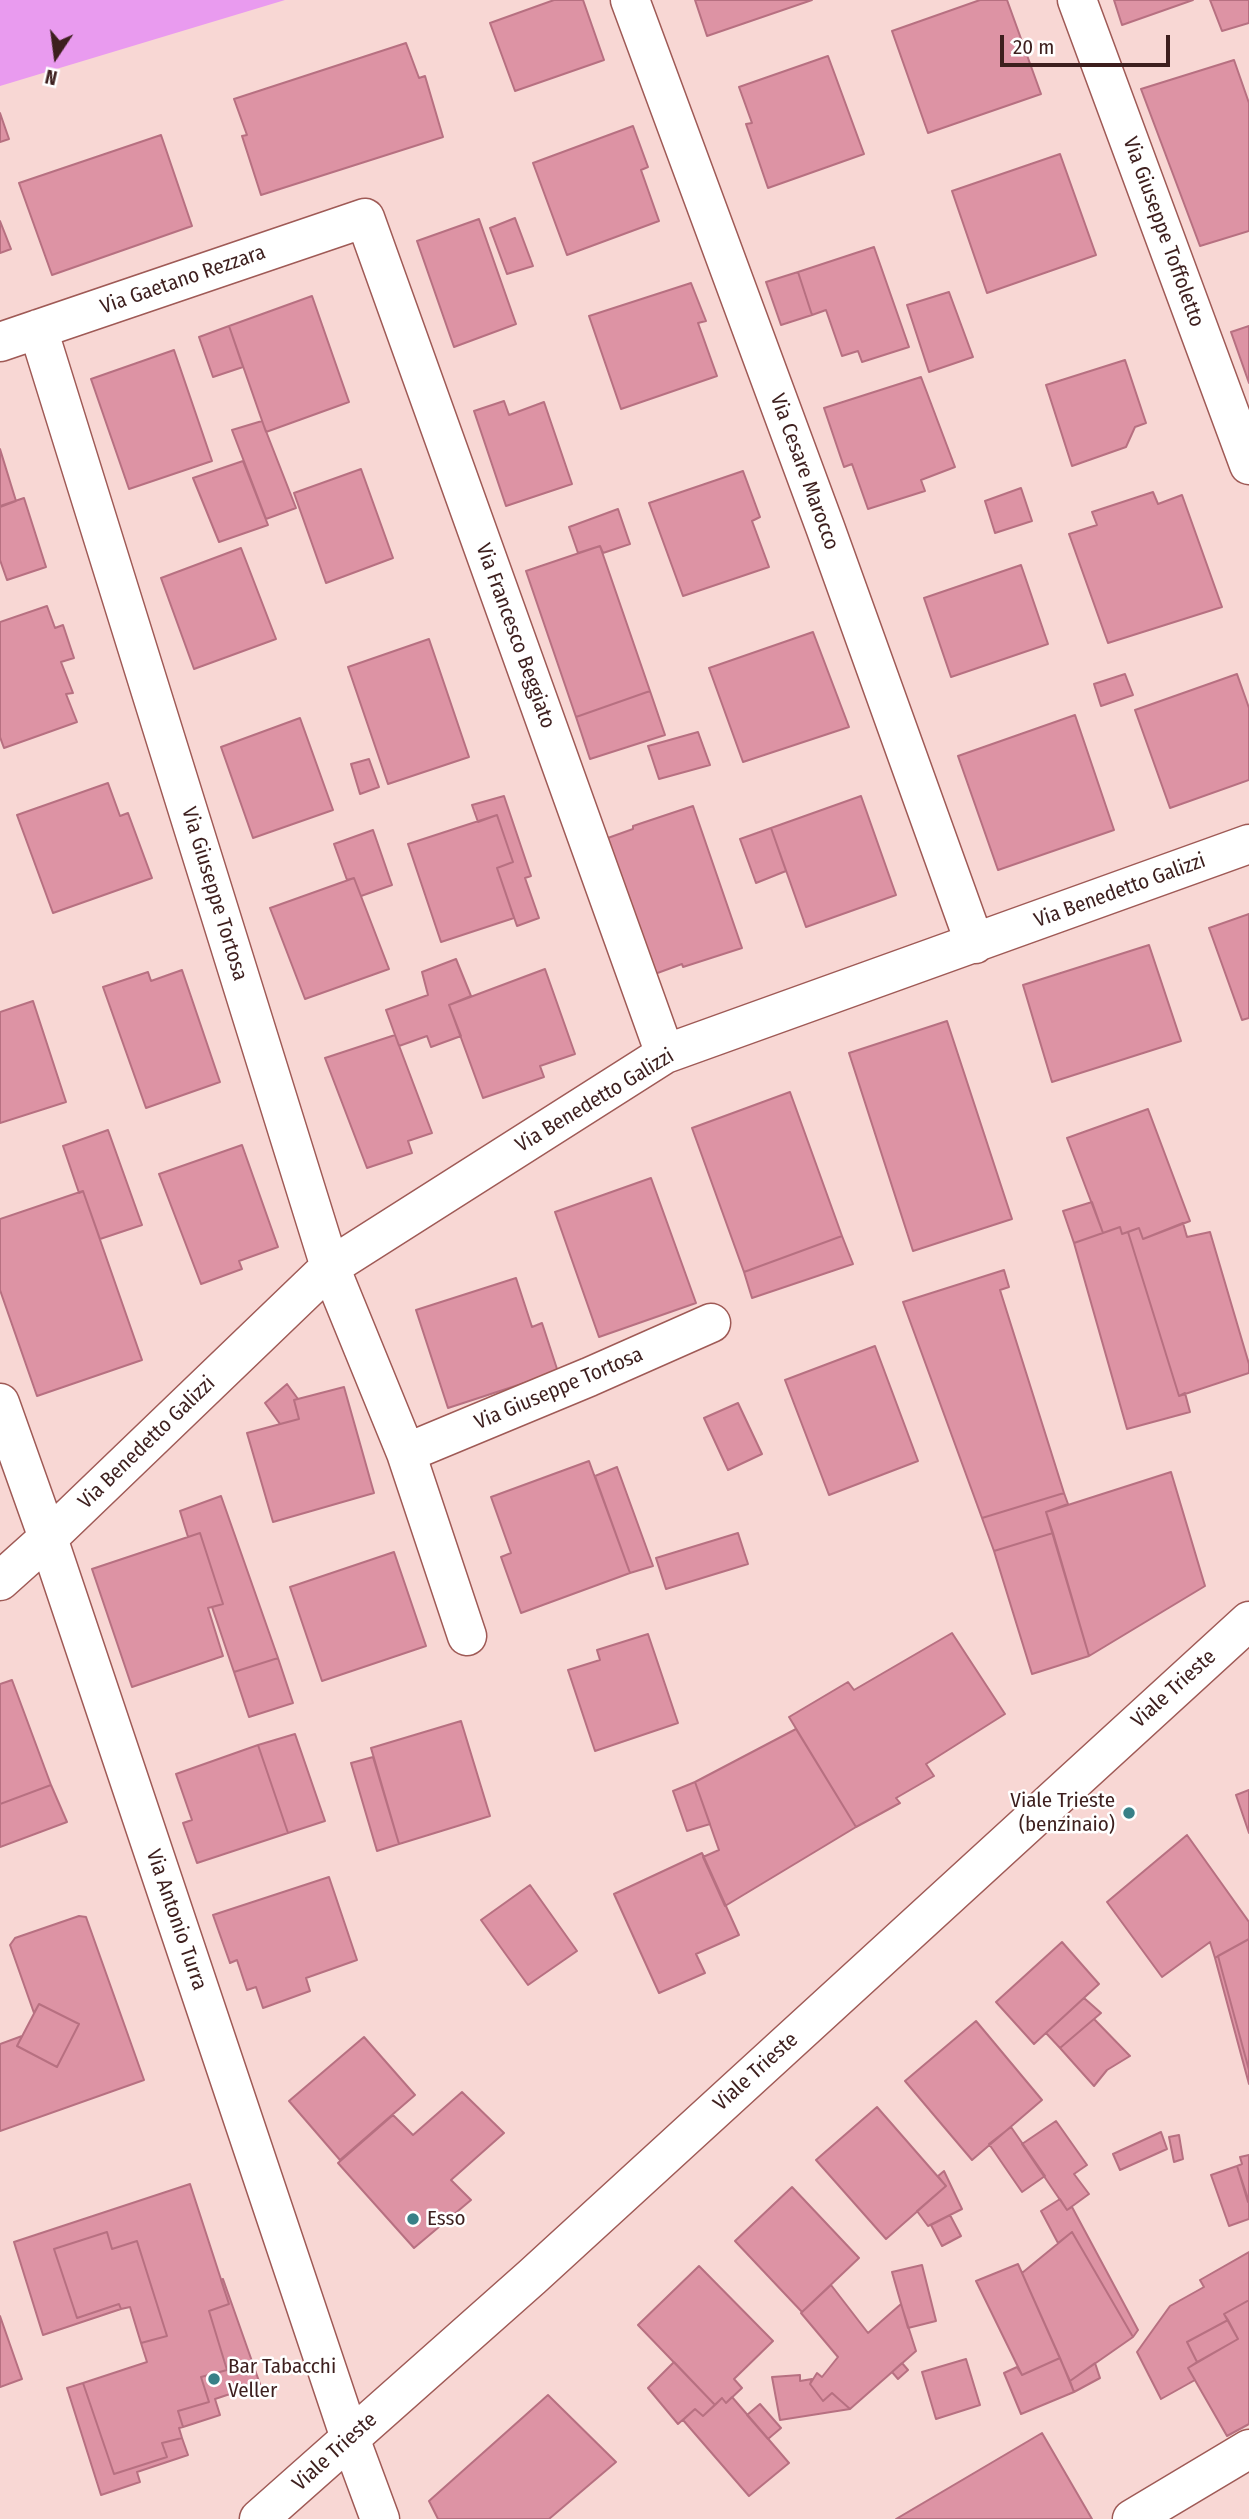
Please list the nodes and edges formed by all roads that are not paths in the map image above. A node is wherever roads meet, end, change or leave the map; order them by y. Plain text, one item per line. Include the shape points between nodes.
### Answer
1 (630, 0) edge
2 (1076, 0) edge
3 (365, 218) joint
4 (38, 329) junction
5 (0, 342) edge
6 (1249, 465) edge
7 (1249, 844) edge
8 (975, 944) junction
9 (665, 1054) junction
10 (330, 1267) junction
11 (711, 1323) dead end
12 (0, 1403) edge
13 (406, 1454) junction
14 (48, 1538) junction
15 (0, 1581) edge
16 (1249, 1621) edge
17 (467, 1636) dead end
18 (350, 2438) junction
19 (1249, 2449) edge
20 (259, 2519) edge
21 (380, 2519) edge
22 (1132, 2519) edge

1 - 8 street, Via Cesare Marocco
2 - 6 street, Via Giuseppe Toffoletto
3 - 4 street, Via Gaetano Rezzara
3 - 9 street, Via Francesco Beggiato
4 - 5 street, Via Gaetano Rezzara
4 - 10 street, Via Giuseppe Tortosa
7 - 8 street, Via Benedetto Galizzi
8 - 9 street, Via Benedetto Galizzi
9 - 10 street, Via Benedetto Galizzi
10 - 13 street, Via Giuseppe Tortosa
10 - 14 street, Via Benedetto Galizzi
11 - 13 street, Via Giuseppe Tortosa
12 - 14 street, Via Antonio Turra
13 - 17 street, Via Giuseppe Tortosa
14 - 15 street, Via Benedetto Galizzi
14 - 18 street, Via Antonio Turra
16 - 18 street, Viale Trieste
18 - 20 street, Viale Trieste
18 - 21 street, Via Antonio Turra
19 - 22 street

